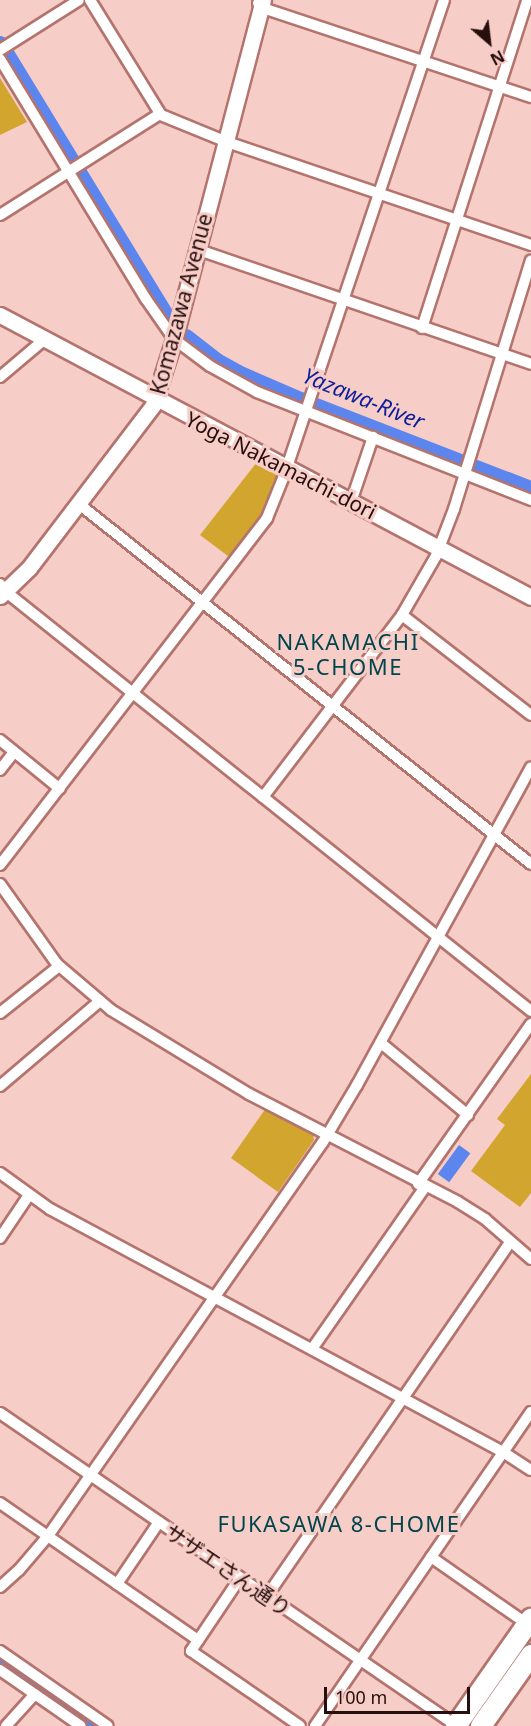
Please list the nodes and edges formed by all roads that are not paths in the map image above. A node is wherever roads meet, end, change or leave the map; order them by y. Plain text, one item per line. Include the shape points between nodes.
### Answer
1 (79, 0) edge
2 (90, 0) edge
3 (444, 0) edge
4 (526, 0) edge
5 (260, 2) edge
6 (3, 48) edge
7 (0, 59) edge
8 (424, 61) junction
9 (499, 86) junction
10 (531, 97) edge
11 (160, 114) junction
12 (227, 142) junction
13 (68, 172) junction
14 (379, 194) junction
15 (0, 215) edge
16 (457, 220) junction
17 (531, 245) edge
18 (196, 249) junction
19 (531, 261) edge
20 (344, 301) junction
21 (0, 315) edge
22 (422, 328) junction
23 (45, 339) junction
24 (174, 339) junction
25 (502, 354) junction
26 (531, 364) edge
27 (0, 377) edge
28 (155, 400) junction
29 (306, 410) junction
30 (373, 437) junction
31 (286, 472) junction
32 (464, 474) junction
33 (531, 500) edge
34 (351, 502) junction
35 (79, 504) junction
36 (440, 549) junction
37 (2, 590) edge
38 (531, 597) edge
39 (204, 603) junction
40 (402, 615) junction
41 (134, 693) junction
42 (334, 706) junction
43 (531, 715) edge
44 (0, 740) edge
45 (14, 752) junction
46 (531, 767) edge
47 (0, 770) edge
48 (60, 789) junction
49 (263, 797) junction
50 (494, 835) junction
51 (531, 864) edge
52 (0, 865) edge
53 (0, 884) edge
54 (438, 937) junction
55 (59, 966) junction
56 (100, 1001) junction
57 (531, 1011) edge
58 (0, 1013) edge
59 (531, 1024) edge
60 (381, 1043) junction
61 (0, 1086) edge
62 (468, 1115) junction
63 (327, 1135) junction
64 (0, 1173) edge
65 (421, 1185) junction
66 (28, 1196) junction
67 (0, 1238) edge
68 (510, 1242) junction
69 (531, 1259) edge
70 (215, 1297) junction
71 (312, 1349) junction
72 (402, 1398) junction
73 (531, 1412) edge
74 (0, 1413) edge
75 (503, 1452) junction
76 (531, 1470) edge
77 (89, 1474) junction
78 (0, 1503) edge
79 (159, 1522) junction
80 (48, 1536) junction
81 (431, 1557) junction
82 (240, 1578) junction
83 (117, 1584) junction
84 (0, 1587) edge
85 (267, 1596) junction
86 (530, 1626) edge
87 (198, 1640) junction
88 (0, 1651) edge
89 (531, 1655) edge
90 (361, 1659) junction
91 (0, 1670) edge
92 (531, 1670) edge
93 (34, 1694) junction
94 (6, 1726) edge
95 (81, 1726) edge
96 (108, 1726) edge
97 (300, 1726) edge
98 (315, 1726) edge
99 (456, 1726) edge
100 (466, 1726) edge
101 (482, 1726) edge
102 (492, 1726) edge

1 - 6 street
2 - 11 street
3 - 8 street
4 - 9 street
5 - 8 street
5 - 12 main road, Komazawa Avenue
7 - 13 street
8 - 9 street
8 - 14 street
9 - 10 street
9 - 16 street
11 - 12 street
11 - 13 street
12 - 14 street
12 - 18 main road, Komazawa Avenue
13 - 15 street
13 - 24 street
14 - 16 street
14 - 20 street
16 - 17 street
16 - 22 street
18 - 20 street
18 - 24 main road, Komazawa Avenue
19 - 25 street
20 - 22 street
20 - 29 street
21 - 23 main road, Yoga Nakamachi-dori
22 - 25 street
23 - 27 street
23 - 28 main road, Yoga Nakamachi-dori
24 - 28 main road, Komazawa Avenue
24 - 29 street via 234,381
25 - 26 street
25 - 32 street
28 - 31 main road, Yoga Nakamachi-dori
28 - 35 main road, Komazawa Avenue
29 - 30 street
29 - 31 street
30 - 32 street
30 - 34 street
31 - 34 main road, Yoga Nakamachi-dori
31 - 39 street via 267,518
32 - 33 street
32 - 36 street
34 - 36 main road, Yoga Nakamachi-dori
35 - 37 main road, Komazawa Avenue via 29,568
35 - 39 street
36 - 38 main road, Yoga Nakamachi-dori
36 - 40 street
37 - 41 street
39 - 41 street
39 - 42 street
40 - 42 street
40 - 43 street
41 - 48 street
41 - 49 street
42 - 49 street
42 - 50 street
44 - 45 street
45 - 47 street
45 - 48 street
46 - 50 street
48 - 52 street
49 - 54 street
50 - 51 street
50 - 54 street
53 - 55 street
54 - 57 street
54 - 60 street
55 - 56 street
55 - 58 street
56 - 61 street
56 - 63 street via 248,1093
59 - 62 street
60 - 62 street
60 - 63 street
62 - 65 street
63 - 65 street
63 - 70 street
64 - 66 street
65 - 68 street via 485,1219
65 - 71 street
66 - 67 street
66 - 70 street
68 - 69 street
68 - 72 street
70 - 71 street
70 - 77 street
71 - 72 street
72 - 75 street
72 - 85 street
73 - 75 street
74 - 77 street, サザエさん通り
75 - 76 street
75 - 81 street
77 - 79 street, サザエさん通り
77 - 80 street
78 - 80 street
79 - 82 street, サザエさん通り
79 - 83 street
80 - 83 street
80 - 84 street
81 - 86 street
81 - 90 street
82 - 85 street, サザエさん通り
82 - 87 street
83 - 87 street
85 - 90 street, サザエさん通り
86 - 99 highway
86 - 100 highway
87 - 97 street via 191,1651
88 - 96 street
89 - 101 highway
90 - 98 street
90 - 99 street, サザエさん通り
91 - 93 street
92 - 102 highway
93 - 94 street
93 - 95 street

